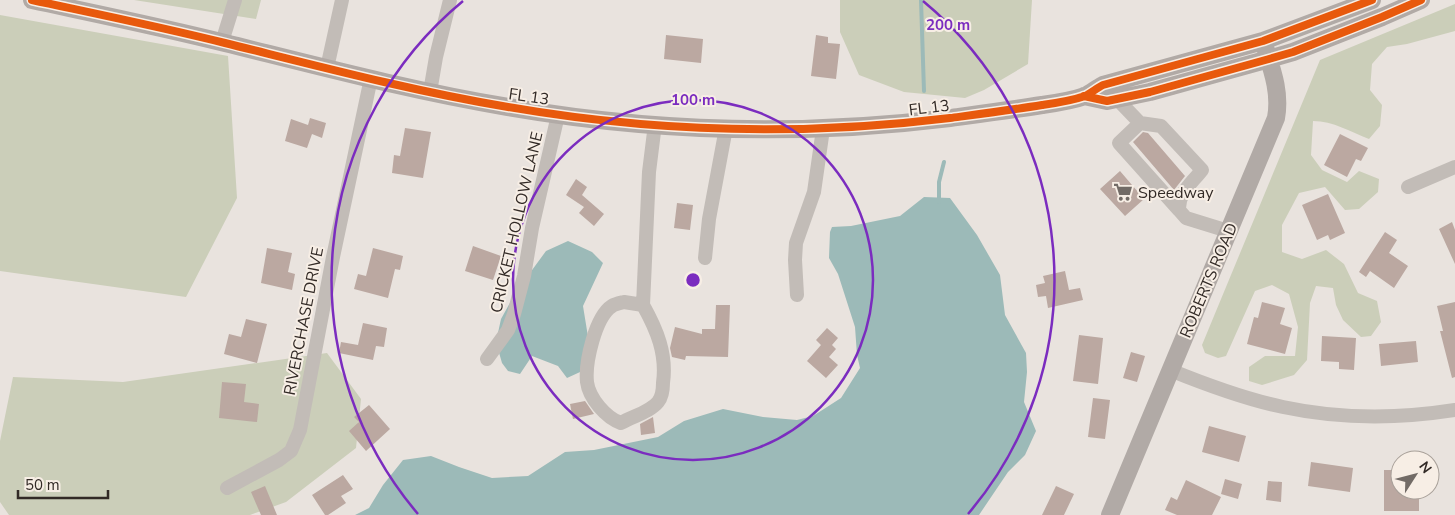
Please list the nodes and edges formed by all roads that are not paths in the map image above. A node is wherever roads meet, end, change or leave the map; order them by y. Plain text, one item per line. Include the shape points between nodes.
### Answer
1 (32, 0) edge
2 (235, 0) edge
3 (342, 0) edge
4 (450, 0) edge
5 (1372, 0) edge
6 (1421, 0) edge
7 (1263, 41) junction
8 (222, 42) junction
9 (1269, 59) junction
10 (327, 68) junction
11 (371, 78) junction
12 (430, 92) junction
13 (1084, 96) junction
14 (1117, 99) junction
15 (558, 115) junction
16 (1140, 123) junction
17 (655, 124) junction
18 (726, 128) junction
19 (822, 129) junction
20 (1455, 168) edge
21 (1408, 187) dead end
22 (1179, 210) junction
23 (1228, 231) junction
24 (706, 258) dead end
25 (797, 295) dead end
26 (643, 305) junction
27 (486, 359) dead end
28 (1170, 370) junction
29 (1455, 410) edge
30 (227, 488) dead end
31 (1110, 515) edge

1 - 8 main road, FL 13
2 - 8 street
3 - 10 street
4 - 12 street
5 - 7 main road
6 - 9 main road
7 - 9 main road, ROBERTS ROAD
7 - 13 main road via 1104,85
8 - 10 main road, FL 13
9 - 14 main road
9 - 23 main road, ROBERTS ROAD via 1278,90 1276,118
10 - 11 main road, FL 13
11 - 12 main road, FL 13
11 - 30 street, RIVERCHASE DRIVE via 300,430 291,451
12 - 15 main road, FL 13
13 - 14 main road via 1107,101
13 - 19 main road, FL 13 via 987,114
14 - 16 street
15 - 17 main road, FL 13
15 - 27 street, CRICKET HOLLOW LANE via 514,314 508,330
16 - 22 street via 1118,143
16 - 22 street via 1161,126 1202,170 1181,195
17 - 18 main road, FL 13
17 - 26 street via 649,172
18 - 19 main road, FL 13
18 - 24 street via 709,219
19 - 25 street via 814,192 796,243
20 - 21 street
22 - 23 street via 1186,218
23 - 28 main road, ROBERTS ROAD
26 - 26 street via 664,352 663,390 659,401 647,412 621,422 602,410 588,383 593,341 602,317 612,306 624,302
28 - 29 street via 1241,396 1316,413 1407,416
28 - 31 main road, ROBERTS ROAD

